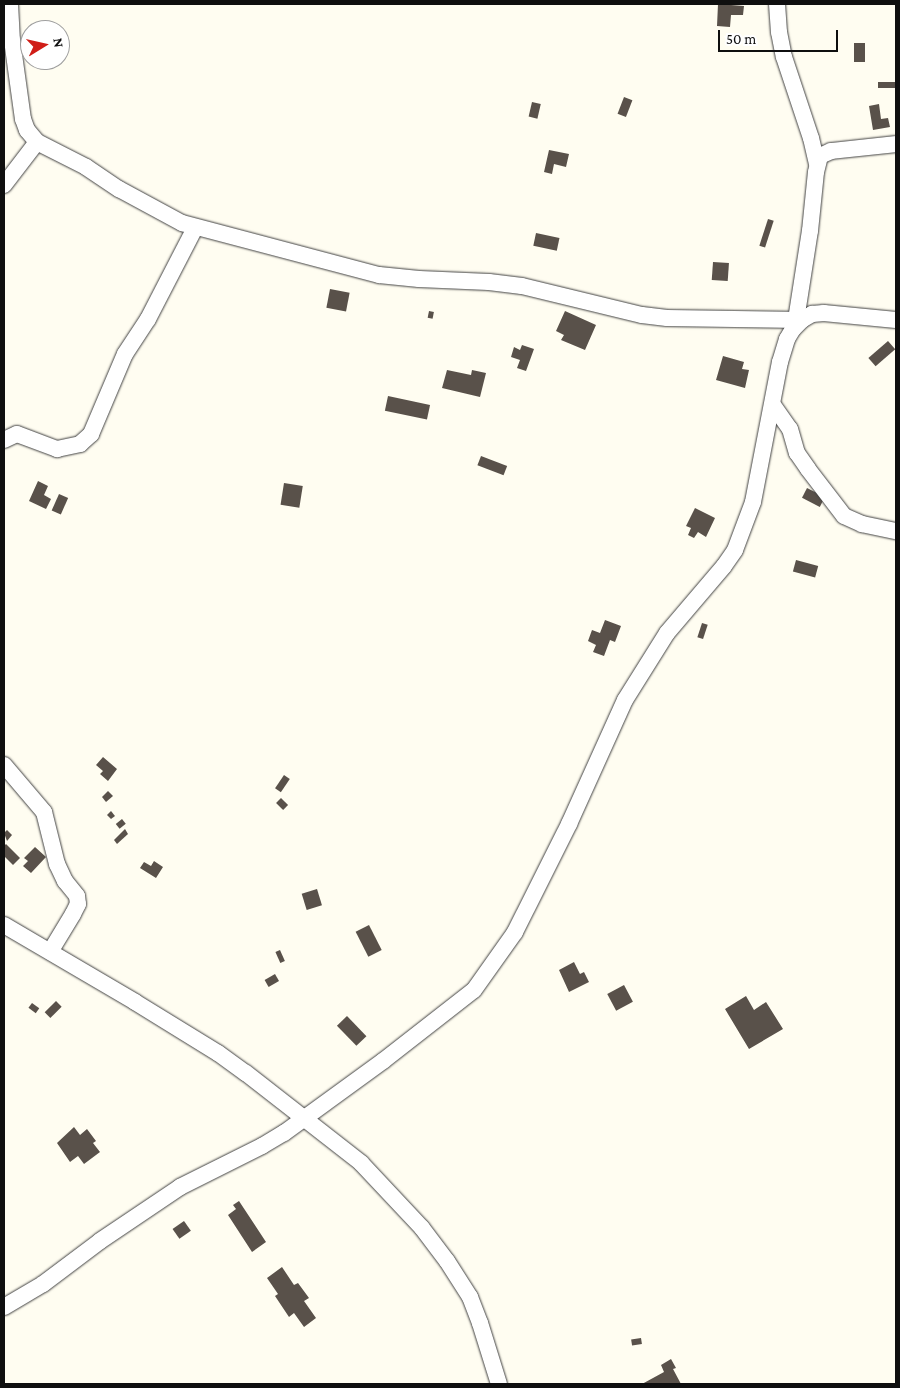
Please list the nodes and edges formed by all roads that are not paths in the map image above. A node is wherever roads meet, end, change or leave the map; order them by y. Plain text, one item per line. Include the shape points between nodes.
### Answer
1 (10, 4) edge
2 (777, 4) edge
3 (8, 42) edge
4 (37, 142) junction
5 (896, 144) edge
6 (817, 164) junction
7 (4, 185) edge
8 (195, 228) junction
9 (799, 320) junction
10 (896, 320) edge
11 (773, 405) junction
12 (4, 440) edge
13 (896, 531) edge
14 (4, 765) edge
15 (4, 926) edge
16 (50, 952) junction
17 (304, 1117) junction
18 (4, 1307) edge
19 (498, 1384) edge

1 - 3 street
2 - 6 street via 784,57
3 - 4 street via 23,119
4 - 7 street
4 - 8 street via 86,167 153,209
5 - 6 street via 831,151 820,156
6 - 9 street
8 - 9 street via 379,275 522,286 667,318
8 - 12 street via 126,354 91,434 80,444 57,449 17,434
9 - 10 street via 824,313
9 - 11 street via 787,339
11 - 13 street via 790,429 797,453 844,516 862,524
11 - 17 street via 753,502 735,550 667,633 625,700 537,891 501,953 474,990
14 - 16 street via 44,812 56,864 78,896 78,904
15 - 16 street
16 - 17 street via 187,1034
17 - 18 street via 262,1146 180,1187 43,1284
17 - 19 street via 361,1163 394,1196 447,1261 470,1297

